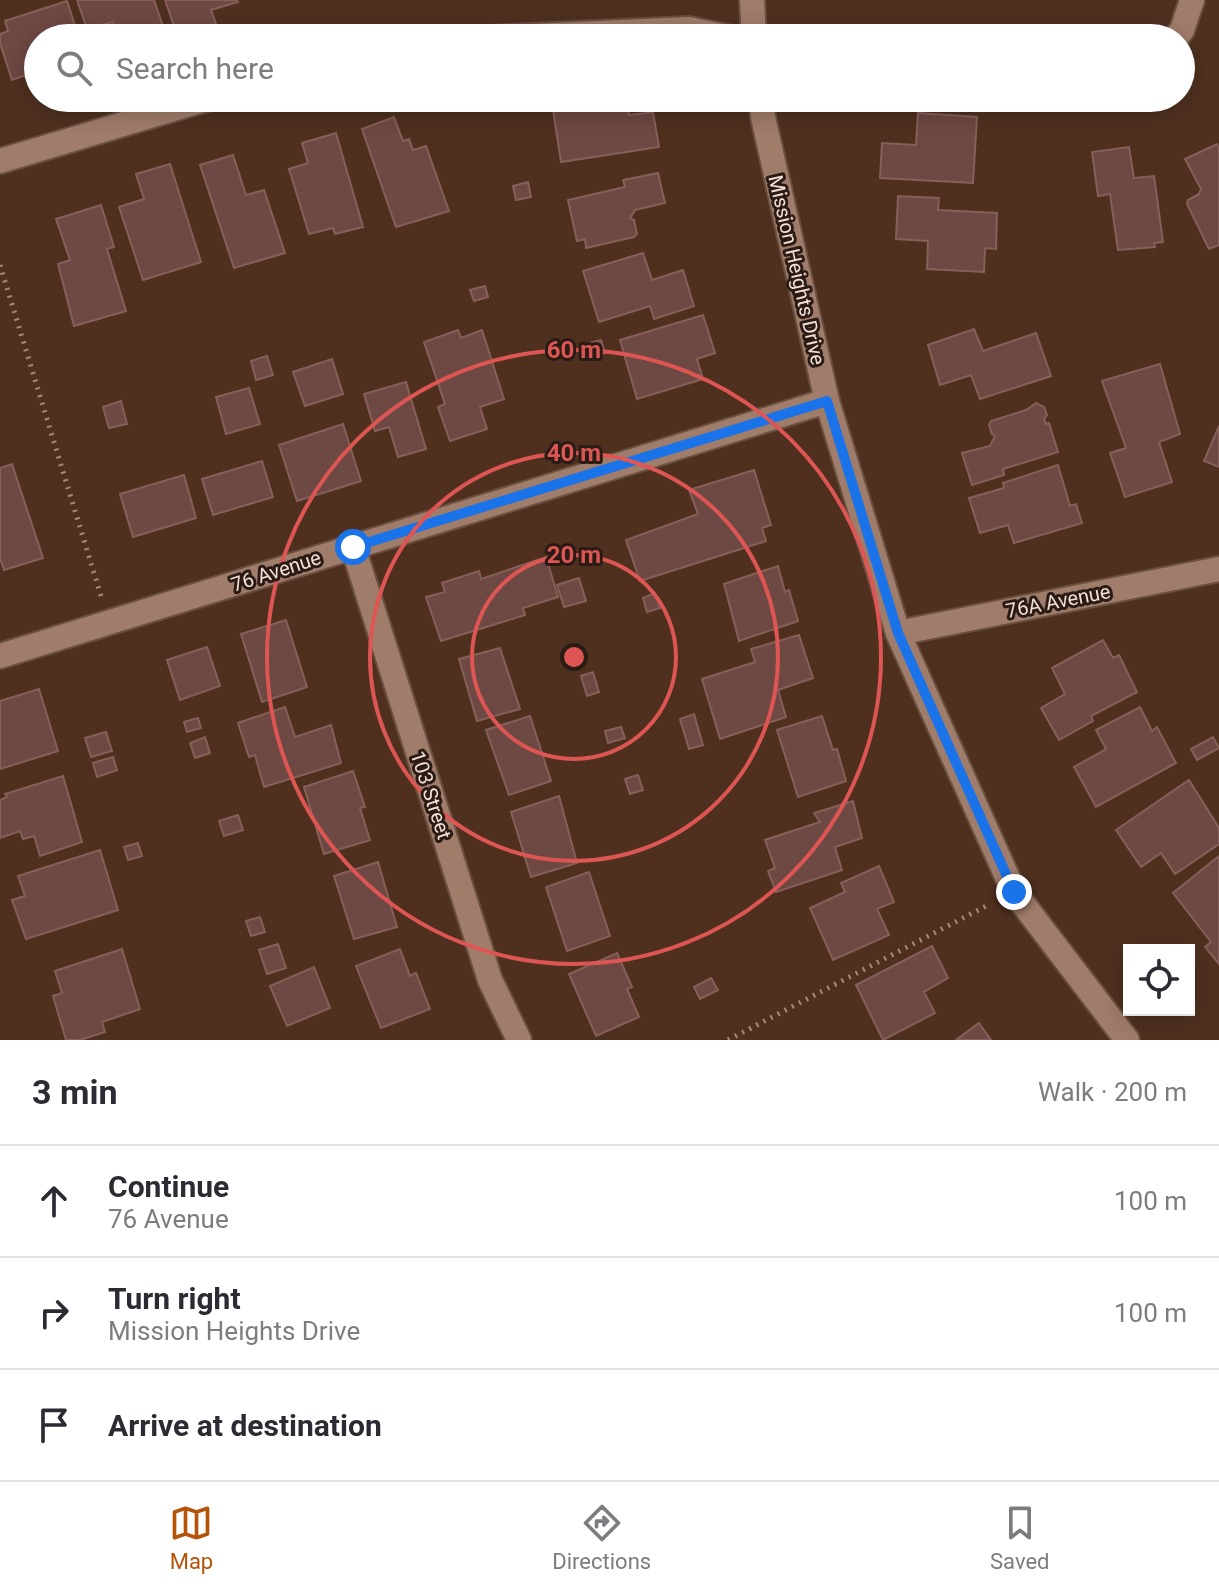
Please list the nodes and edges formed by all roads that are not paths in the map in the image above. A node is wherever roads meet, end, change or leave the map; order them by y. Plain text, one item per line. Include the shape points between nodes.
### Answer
1 (752, 0) edge
2 (1192, 0) edge
3 (753, 24) edge
4 (1184, 24) edge
5 (163, 112) edge
6 (764, 112) edge
7 (0, 161) edge
8 (827, 401) junction
9 (353, 547) junction
10 (1219, 569) edge
11 (898, 633) junction
12 (0, 656) edge
13 (519, 1040) edge
14 (1127, 1040) edge

1 - 3 street
2 - 4 street
5 - 7 street
6 - 8 street, Mission Heights Drive
8 - 9 street, 76 Avenue
8 - 11 street, Mission Heights Drive
9 - 12 street, 76 Avenue
9 - 13 street, 103 Street via 490,980
10 - 11 street, 76A Avenue
11 - 14 street, Mission Heights Drive via 1014,892

